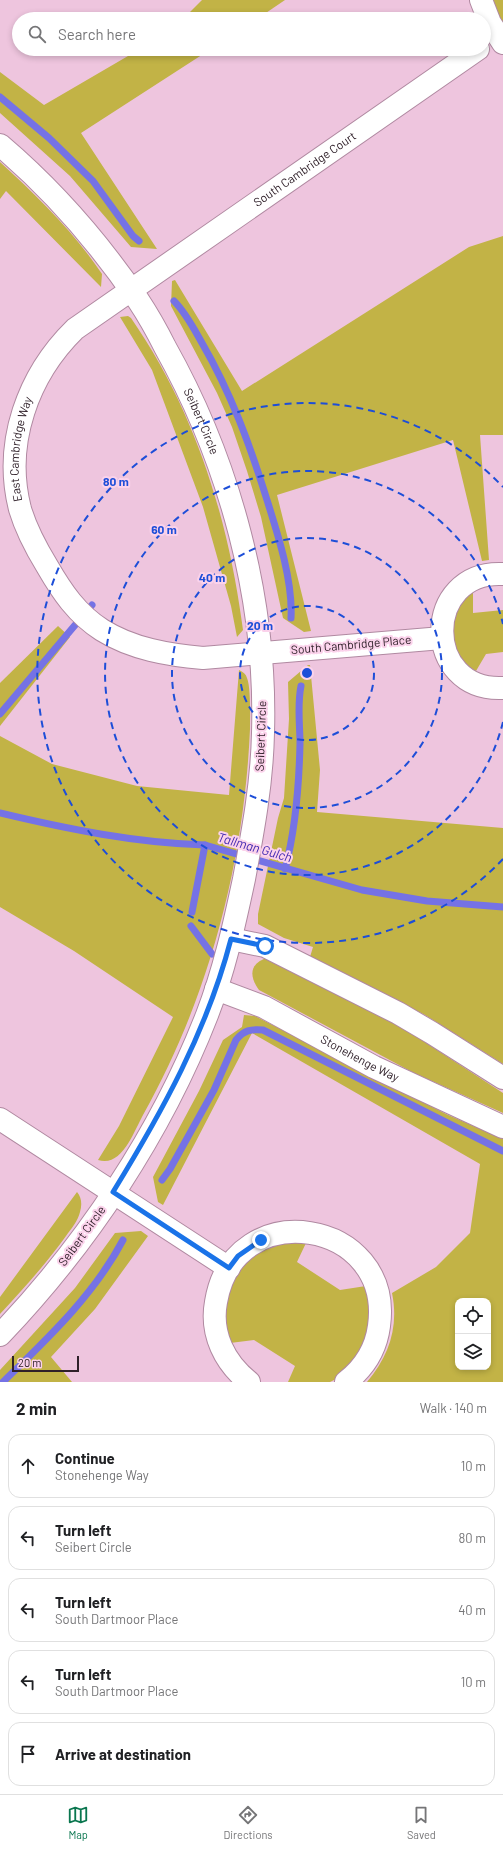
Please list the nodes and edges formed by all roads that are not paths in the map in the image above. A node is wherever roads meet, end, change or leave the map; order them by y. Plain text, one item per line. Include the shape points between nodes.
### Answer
1 (481, 0) edge
2 (486, 12) edge
3 (491, 26) edge
4 (495, 41) edge
5 (468, 56) edge
6 (0, 145) edge
7 (131, 289) junction
8 (503, 574) edge
9 (442, 638) junction
10 (260, 652) junction
11 (503, 688) edge
12 (231, 939) junction
13 (216, 989) junction
14 (503, 1078) edge
15 (0, 1119) edge
16 (503, 1127) edge
17 (113, 1192) junction
18 (229, 1268) junction
19 (0, 1335) edge
20 (249, 1382) edge
21 (346, 1382) edge

1 - 2 street
3 - 4 street
5 - 7 street, South Cambridge Court
6 - 7 street, Seibert Circle via 66,209
7 - 10 street, Seibert Circle via 183,380 214,452 244,552
7 - 10 street, East Cambridge Way via 90,317 65,339 44,367 30,394 20,424 14,468 17,494 26,525 45,564 66,597 83,616 102,630 135,645 183,656 224,657
8 - 9 street via 486,575 459,590 443,617
9 - 10 street, South Cambridge Place
9 - 11 street via 447,657 460,674 476,684
10 - 12 street, Seibert Circle via 263,731 260,786
12 - 13 street, Seibert Circle
12 - 14 street via 271,949 384,1006
13 - 16 street, Stonehenge Way via 264,1007 374,1067
13 - 17 street, Seibert Circle via 174,1087
15 - 17 street
17 - 18 street
17 - 19 street, Seibert Circle via 61,1264
18 - 20 street via 217,1294 215,1324 223,1352 230,1364
18 - 21 street via 238,1256 261,1240 289,1232 303,1231 331,1238 355,1254 374,1284 380,1305 380,1319 374,1347 358,1371

